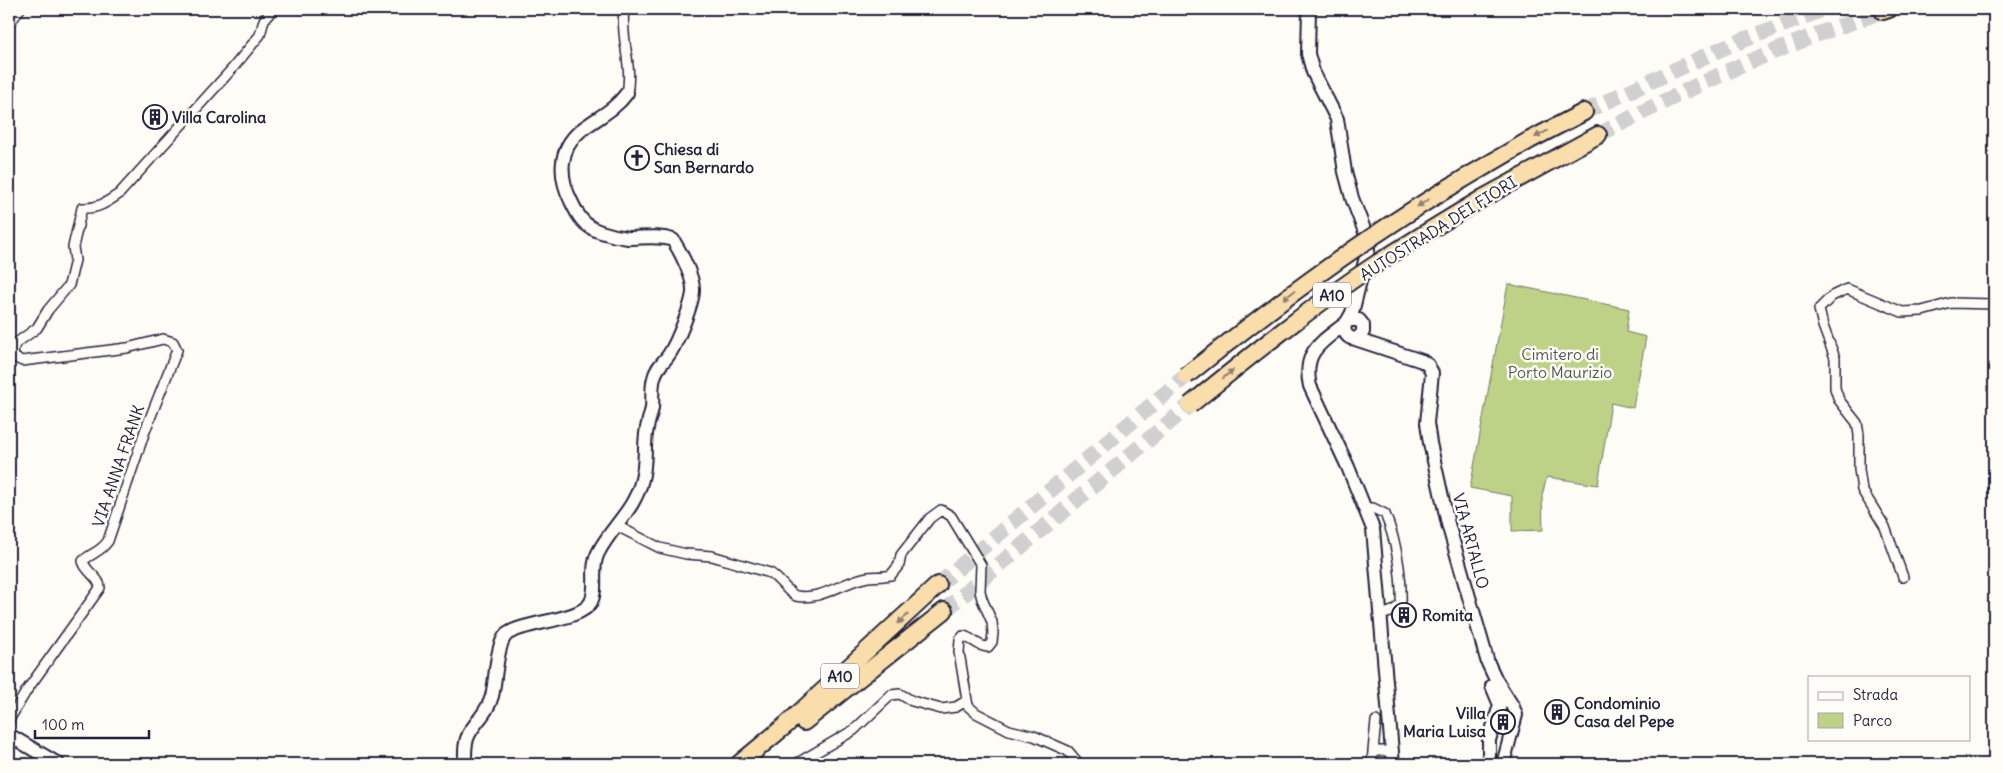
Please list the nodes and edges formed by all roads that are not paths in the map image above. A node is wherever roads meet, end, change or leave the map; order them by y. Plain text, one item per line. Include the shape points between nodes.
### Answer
1 (20, 9) edge
2 (273, 9) edge
3 (624, 9) edge
4 (1309, 9) edge
5 (9, 24) edge
6 (628, 93) joint
7 (1584, 112) tunnel mouth
8 (1598, 135) tunnel mouth
9 (1994, 304) edge
10 (1355, 323) junction
11 (1352, 339) junction
12 (1320, 345) junction
13 (1383, 348) junction
14 (1186, 376) tunnel mouth
15 (1190, 405) tunnel mouth
16 (1364, 508) junction
17 (618, 526) junction
18 (1903, 577) dead end
19 (938, 586) tunnel mouth
20 (944, 611) tunnel mouth
21 (1381, 614) junction
22 (1480, 639) junction
23 (966, 700) junction
24 (9, 720) edge
25 (1376, 721) dead end
26 (9, 735) edge
27 (1373, 751) junction
28 (1393, 751) junction
29 (58, 764) edge
30 (465, 764) edge
31 (739, 764) edge
32 (755, 764) edge
33 (796, 764) edge
34 (1079, 764) edge
35 (1372, 764) edge
36 (1394, 764) edge
37 (1489, 764) edge
38 (1503, 764) edge

1 - 5 street
2 - 24 street, VIA ANNA FRANK via 264,20 260,36 232,70 119,194 94,209 82,208 69,285 37,328 15,344 14,357 22,361 127,348 163,339 173,342 177,350 145,431 108,541 83,561 100,588
3 - 6 street
4 - 10 street via 1308,54 1313,72 1337,119 1345,172 1368,249 1354,302
6 - 17 street via 618,105 580,132 566,148 562,162 563,179 577,215 584,224 598,232 626,238 673,240 693,288 690,305 670,354 659,364 654,377 642,480
7 -> 14 highway, AUTOSTRADA DEI FIORI / A10, bridge via 1464,178 1348,252
15 -> 8 highway, AUTOSTRADA DEI FIORI / A10, bridge via 1258,350 1390,255
9 - 18 street via 1951,303 1922,311 1902,312 1847,289 1832,296 1819,309 1835,358 1835,388 1839,400 1857,423 1862,490 1885,527
10 - 11 street via 1362,335
10 - 11 street via 1344,332
10 - 12 street via 1325,338
10 - 13 street, VIA ARTALLO
11 - 12 street
11 - 13 street, VIA ARTALLO
12 - 16 street via 1307,366 1310,386
13 - 22 street, VIA ARTALLO via 1422,361 1432,373 1427,423 1430,443 1448,524
16 - 21 street via 1374,537
16 - 21 street via 1385,514 1397,559 1401,603 1398,608
17 - 23 street via 660,548 712,556 770,572 795,596 812,596 868,577 891,575 901,555 930,518 941,510 951,516 981,565 980,591 993,627 992,642 988,647 978,646 969,637 963,636 960,640
17 - 30 street via 597,554 591,602 582,611 518,630 504,639 492,697 487,710 469,734
19 -> 31 highway, A10
20 - 32 highway, A10
21 - 28 street
22 - 37 street via 1484,670 1500,705 1489,740
22 - 38 street, VIA ARTALLO via 1492,672 1516,715
23 - 33 street via 947,709 894,694 854,730
23 - 34 street via 976,713 996,724 1068,750
25 - 27 street
26 - 29 street
27 - 28 street
27 - 35 street
28 - 36 street

